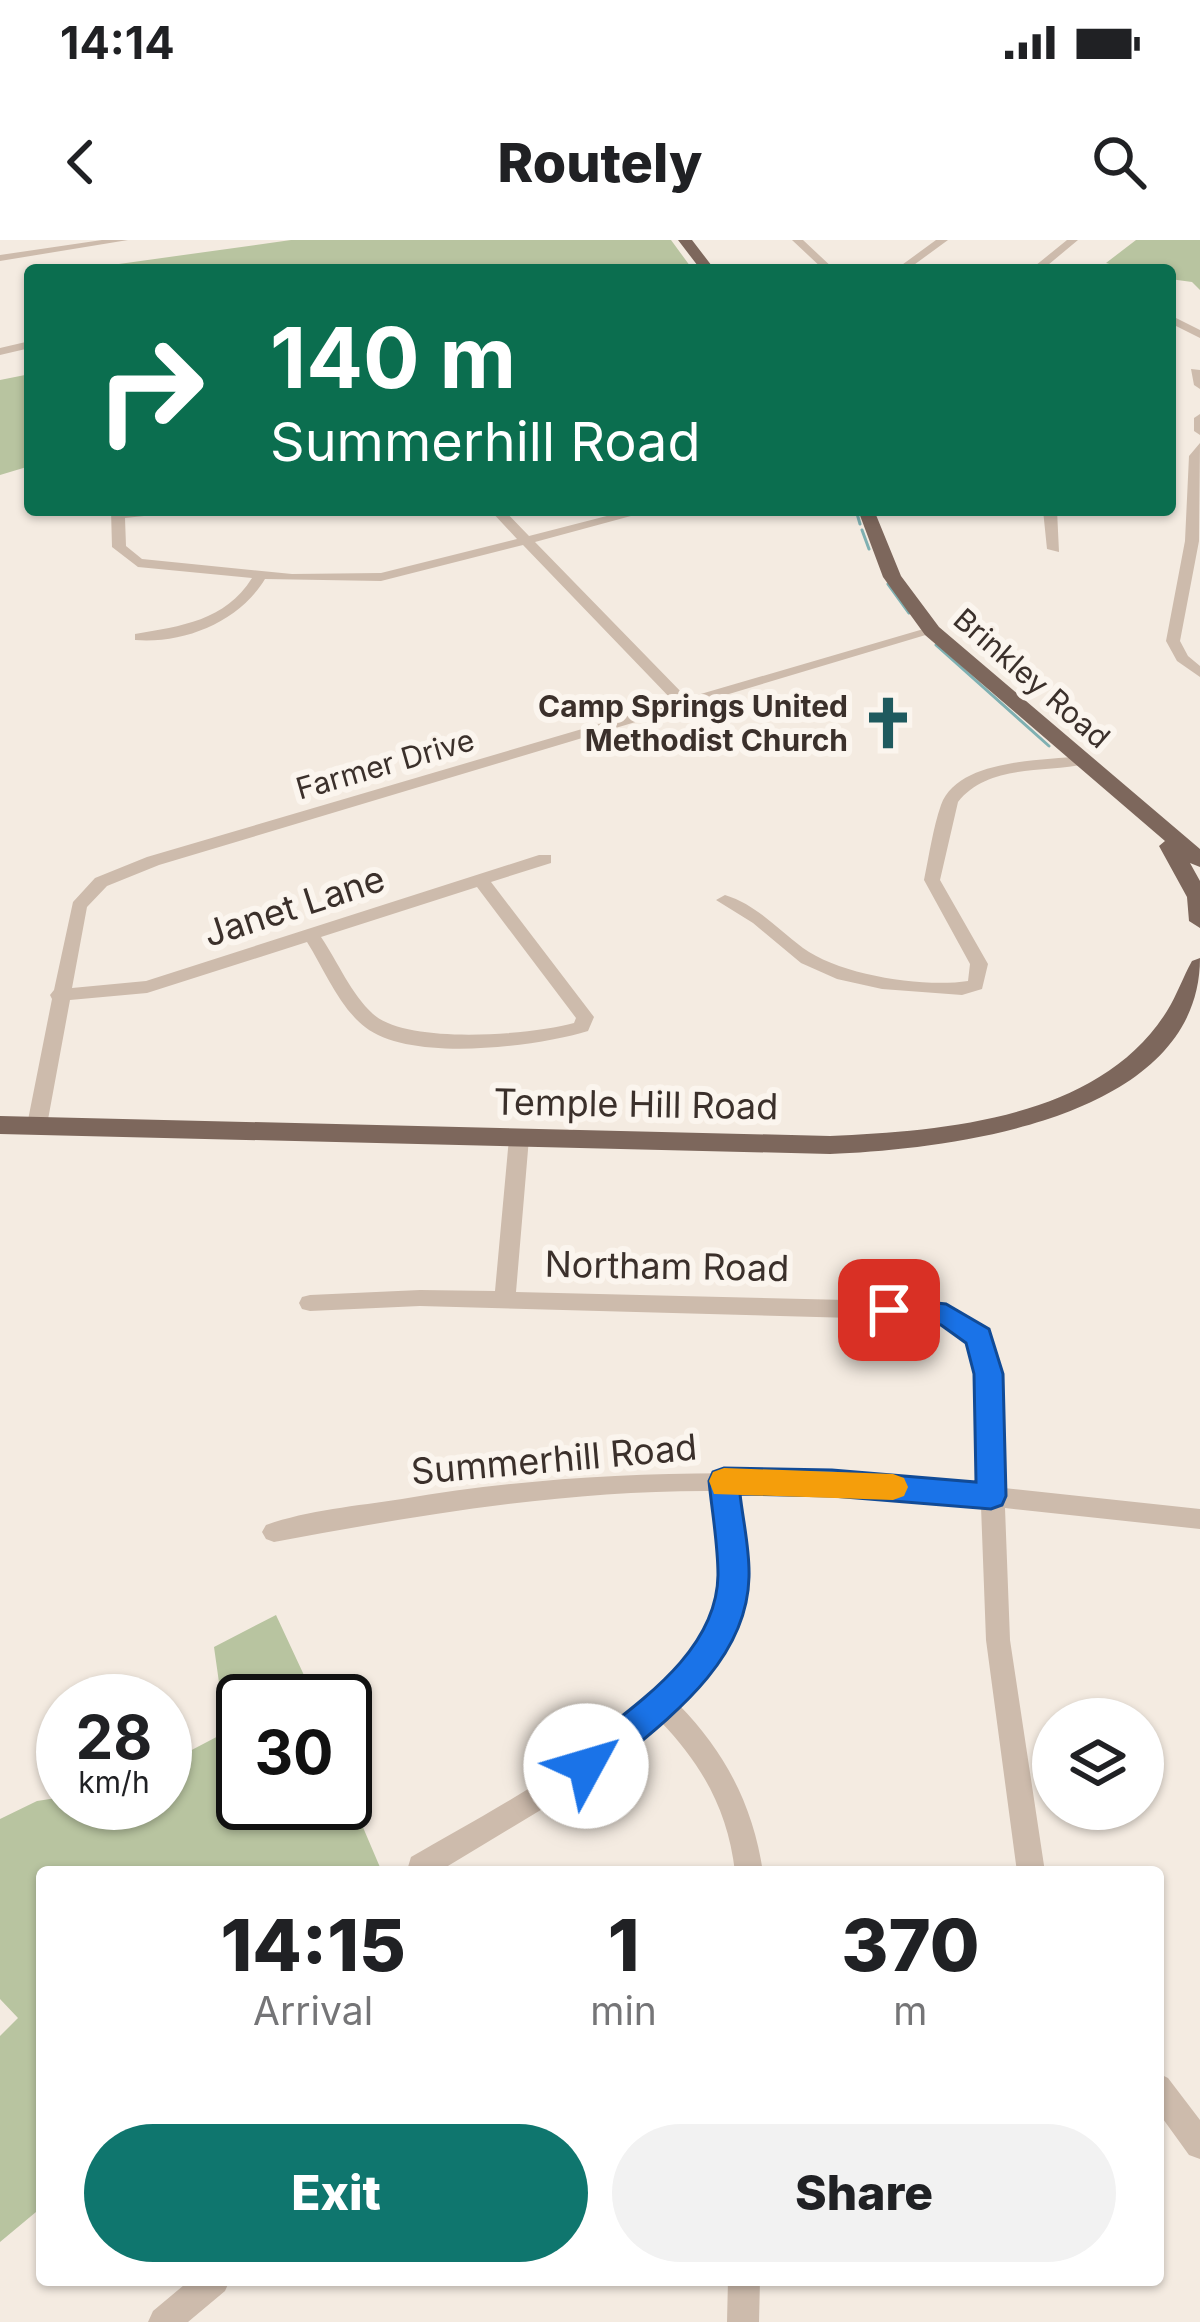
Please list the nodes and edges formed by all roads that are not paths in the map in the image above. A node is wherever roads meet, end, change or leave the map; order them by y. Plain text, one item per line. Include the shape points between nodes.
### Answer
1 (123, 240) edge
2 (685, 240) edge
3 (797, 240) edge
4 (943, 240) edge
5 (1073, 240) edge
6 (0, 258) edge
7 (703, 264) edge
8 (823, 264) edge
9 (909, 264) edge
10 (1043, 264) edge
11 (1200, 418) edge
12 (1200, 431) edge
13 (1200, 447) edge
14 (118, 516) edge
15 (503, 516) edge
16 (623, 516) edge
17 (868, 516) edge
18 (1051, 516) edge
19 (526, 541) junction
20 (1054, 549) dead end
21 (260, 576) junction
22 (932, 631) junction
23 (140, 637) dead end
24 (1200, 673) edge
25 (683, 703) junction
26 (1080, 761) junction
27 (1150, 819) junction
28 (544, 859) dead end
29 (1200, 860) edge
30 (481, 881) junction
31 (725, 900) dead end
32 (1200, 921) edge
33 (312, 936) junction
34 (1200, 966) edge
35 (58, 995) junction
36 (0, 1125) edge
37 (37, 1125) junction
38 (519, 1138) junction
39 (505, 1301) junction
40 (310, 1303) dead end
41 (724, 1481) junction
42 (991, 1496) junction
43 (1200, 1519) edge
44 (274, 1532) dead end
45 (660, 1704) junction
46 (424, 1866) edge
47 (748, 1866) edge
48 (1030, 1866) edge
49 (1164, 2096) edge
50 (1200, 2144) edge
51 (207, 2286) edge
52 (744, 2286) edge
53 (164, 2322) edge
54 (742, 2322) edge

1 - 6 street
2 - 7 main road
3 - 8 street
4 - 9 street
5 - 10 street
11 - 12 street
13 - 24 street via 1173,637
14 - 21 street via 119,547 131,561
15 - 19 street
16 - 19 street
17 - 22 main road, Brinkley Road via 892,577
18 - 20 street
19 - 21 street via 381,578
19 - 25 street
21 - 23 street via 241,603 217,618
22 - 25 street, Farmer Drive
22 - 26 main road, Brinkley Road
25 - 35 street, Farmer Drive via 101,882 79,906
26 - 27 main road, Brinkley Road
26 - 31 street via 975,778 950,801 932,880 979,964 976,985 838,974 808,959 752,909
27 - 29 main road, Brinkley Road
27 - 32 main road via 1191,880
28 - 30 street, Janet Lane
30 - 33 street, Janet Lane
30 - 33 street via 585,1017 581,1027 428,1040 396,1035 371,1024
33 - 35 street, Janet Lane via 147,987
34 - 38 main road, Temple Hill Road via 1176,1018 1136,1061 1077,1096 1003,1124 873,1144
35 - 37 street, Farmer Drive
36 - 37 main road, Temple Hill Road
37 - 38 main road, Temple Hill Road
38 - 39 street
39 - 40 street, Northam Road
39 - 42 street, Northam Road via 956,1318 975,1331 984,1351
41 - 42 street, Summerhill Road
41 - 44 street, Summerhill Road via 514,1492
41 - 45 street via 730,1607 708,1652
42 - 43 street, Summerhill Road
42 - 48 street, Northam Road via 998,1640
45 - 46 street via 571,1777
45 - 47 street via 722,1774
49 - 50 street
51 - 53 street
52 - 54 street

